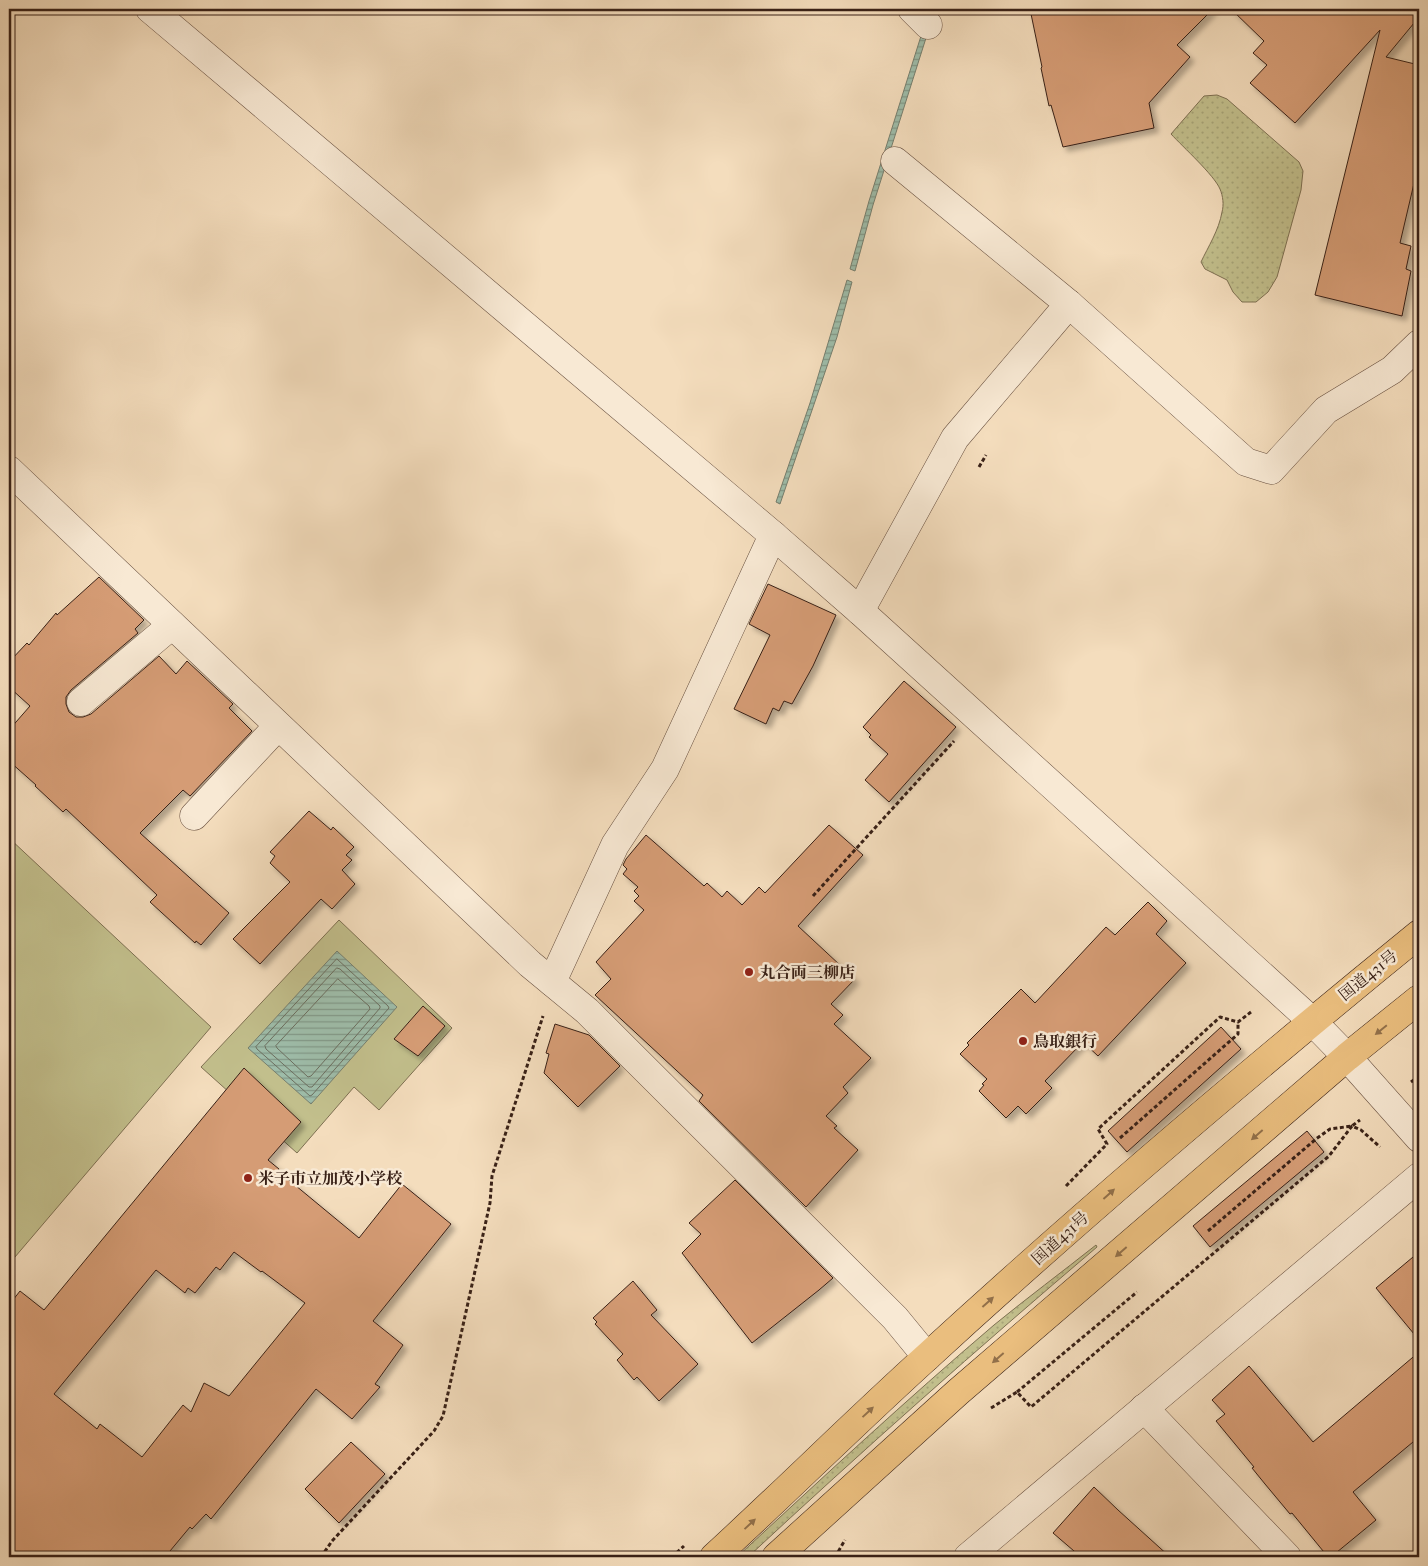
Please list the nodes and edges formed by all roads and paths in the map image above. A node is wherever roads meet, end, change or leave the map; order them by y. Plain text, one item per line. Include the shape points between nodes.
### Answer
1 (150, 9) edge
2 (894, 161) dead end
3 (1069, 304) junction
4 (1419, 344) edge
5 (989, 450) dead end
6 (978, 467) dead end
7 (9, 470) edge
8 (773, 535) junction
9 (860, 611) junction
10 (172, 625) junction
11 (81, 702) dead end
12 (977, 716) junction
13 (278, 726) junction
14 (194, 816) dead end
15 (813, 896) dead end
16 (1419, 934) edge
17 (552, 982) junction
18 (1419, 999) edge
19 (1251, 1012) dead end
20 (1312, 1021) junction
21 (1238, 1022) junction
22 (1347, 1057) junction
23 (1352, 1126) junction
24 (1120, 1138) dead end
25 (1419, 1138) edge
26 (1386, 1153) dead end
27 (1419, 1176) edge
28 (1064, 1188) dead end
29 (1208, 1231) dead end
30 (1137, 1292) dead end
31 (927, 1356) junction
32 (1017, 1392) junction
33 (1144, 1408) junction
34 (987, 1412) dead end
35 (847, 1536) dead end
36 (321, 1557) edge
37 (714, 1557) edge
38 (776, 1557) edge
39 (835, 1557) edge
40 (968, 1557) edge
41 (1287, 1557) edge

1 - 8 street
2 - 3 street
3 - 4 street via 1246,462 1271,470 1326,410 1392,370
3 - 9 street via 955,438
5 - 6 path
7 - 10 street
8 - 9 street
8 - 17 street via 665,769 615,845
9 - 12 street
10 - 11 street
10 - 13 street
12 - 15 path
12 - 20 street
13 - 14 street
13 - 17 street
16 - 20 highway, 国道431号
17 - 31 street via 587,1011 888,1311
17 - 36 path via 492,1176 490,1203 442,1416 434,1431
18 -> 22 highway
19 - 21 path
20 - 22 street
31 -> 20 highway, 国道431号
21 - 24 path via 1238,1034
21 - 28 path via 1220,1017 1098,1129 1107,1144
22 - 25 street
22 -> 38 highway via 958,1392
23 - 26 path
23 - 29 path via 1330,1129 1323,1134
23 - 32 path via 1329,1156 1031,1406
27 - 33 street
30 - 32 path
37 -> 31 highway, 国道431号
32 - 34 path
33 - 40 street
33 - 41 street
35 - 39 path

